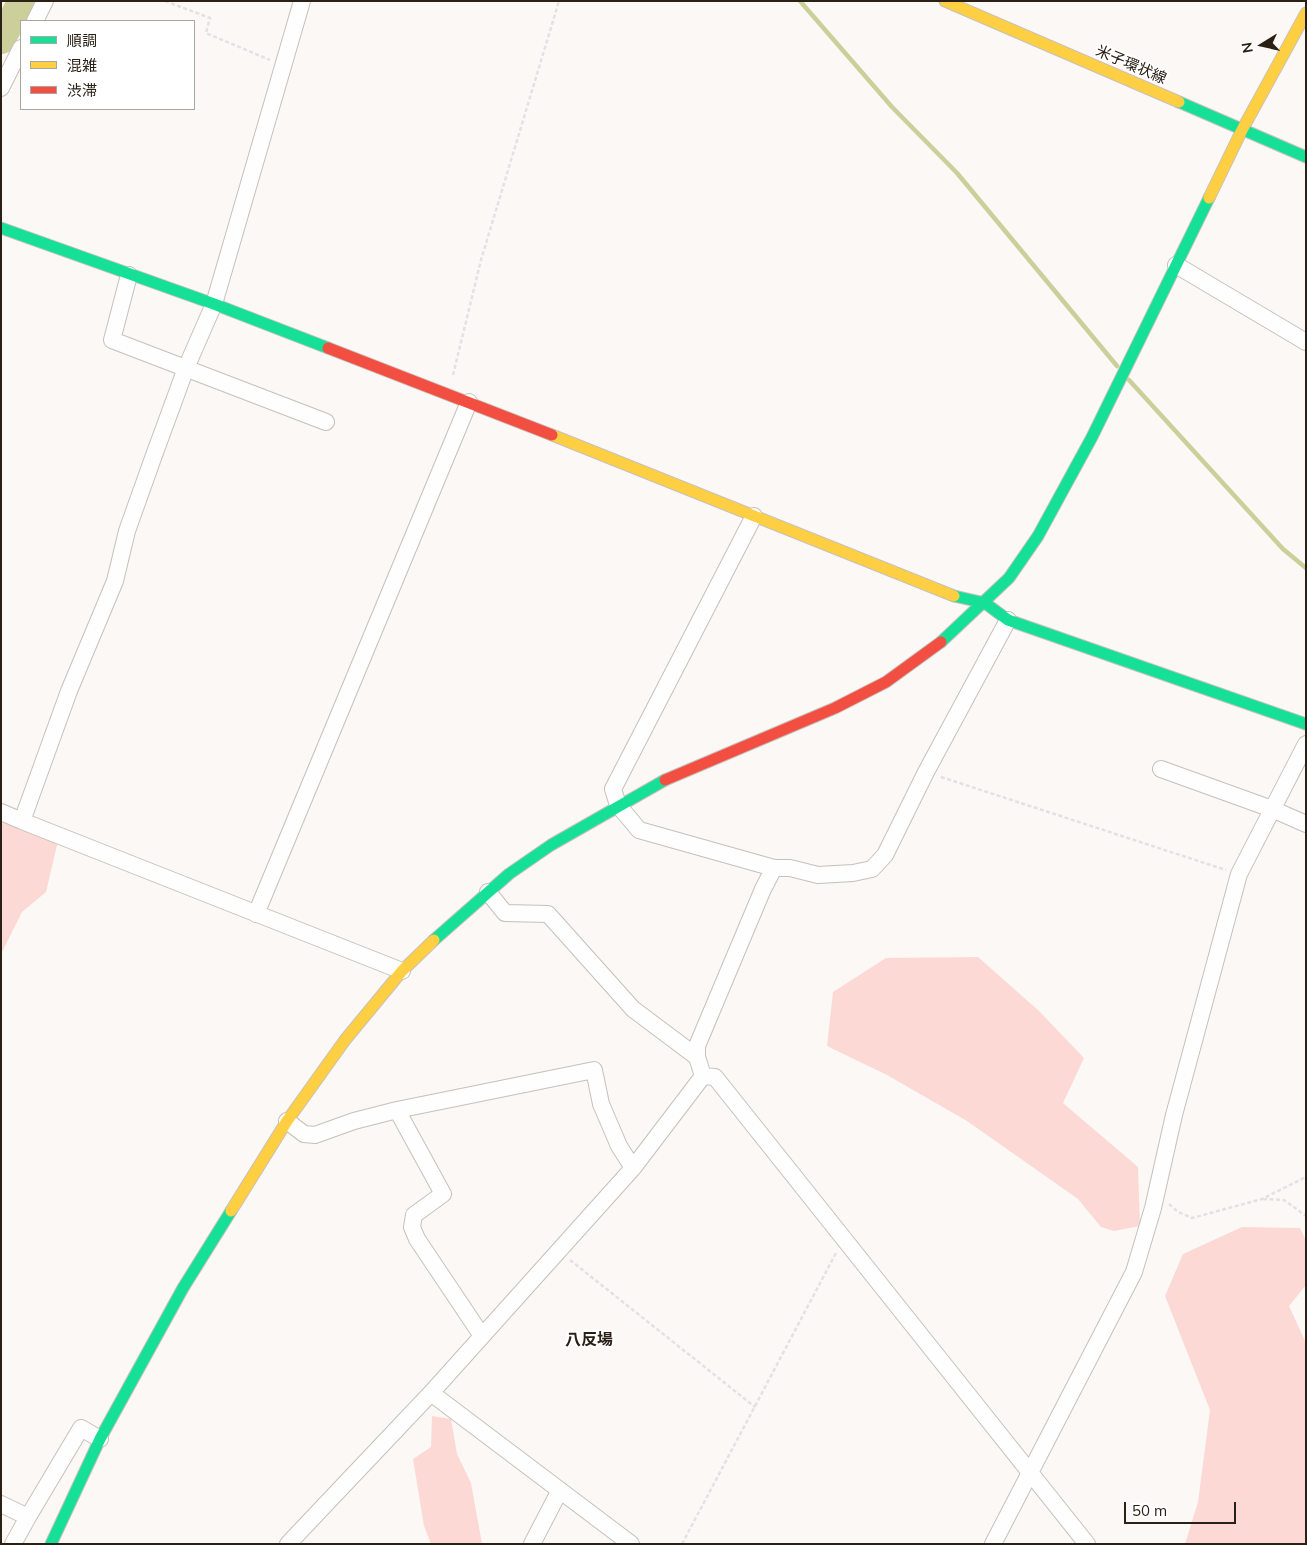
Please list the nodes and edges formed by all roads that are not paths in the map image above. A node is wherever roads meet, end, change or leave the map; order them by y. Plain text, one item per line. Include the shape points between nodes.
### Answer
1 (45, 1) edge
2 (302, 1) edge
3 (948, 2) edge
4 (1306, 13) edge
5 (36, 20) edge
6 (20, 50) edge
7 (1, 88) edge
8 (1242, 130) junction
9 (1306, 157) edge
10 (1, 228) edge
11 (1176, 265) junction
12 (129, 275) junction
13 (214, 304) junction
14 (1306, 342) edge
15 (186, 368) junction
16 (469, 402) junction
17 (326, 422) dead end
18 (754, 516) junction
19 (985, 603) junction
20 (1008, 620) junction
21 (1306, 724) edge
22 (1306, 744) edge
23 (1161, 769) dead end
24 (618, 805) junction
25 (1272, 808) junction
26 (1, 812) edge
27 (22, 821) junction
28 (1306, 824) edge
29 (774, 868) junction
30 (488, 892) junction
31 (256, 914) junction
32 (402, 971) junction
33 (697, 1057) junction
34 (703, 1076) junction
35 (397, 1110) junction
36 (287, 1121) junction
37 (633, 1168) junction
38 (482, 1336) junction
39 (431, 1393) junction
40 (100, 1439) junction
41 (1031, 1471) junction
42 (560, 1490) junction
43 (1, 1504) edge
44 (28, 1516) junction
45 (13, 1544) edge
46 (51, 1544) edge
47 (288, 1544) edge
48 (532, 1544) edge
49 (631, 1544) edge
50 (993, 1544) edge
51 (1087, 1544) edge

1 - 5 street
2 - 13 street
3 - 8 street, 米子環状線
4 - 8 street
6 - 7 street
8 - 9 street, 米子環状線
8 - 11 street
10 - 12 street
11 - 14 street
11 - 19 street via 1092,437 1038,536 1009,578
12 - 13 street
12 - 15 street via 112,340
13 - 15 street
13 - 16 street
15 - 17 street
15 - 27 street via 127,531 115,581 69,691
16 - 18 street
16 - 31 street
18 - 19 street via 945,594
18 - 24 street via 613,790
19 - 20 street
19 - 24 street via 936,647 886,682 836,708 662,781
20 - 21 street
20 - 29 street via 885,855 872,869 818,875 790,868
22 - 25 street
23 - 25 street
24 - 29 street via 639,830
24 - 30 street via 552,845
25 - 28 street
25 - 41 street via 1239,874 1134,1272
26 - 27 street
27 - 31 street
29 - 33 street via 700,1038
30 - 32 street
30 - 33 street via 505,913 548,914 633,1010
31 - 32 street
32 - 36 street via 345,1040
33 - 34 street
34 - 37 street
34 - 41 street via 715,1077
35 - 36 street via 315,1135 304,1134
35 - 37 street via 594,1070 601,1104 618,1146
35 - 38 street via 443,1194 414,1215 412,1227
36 - 40 street via 183,1288
37 - 38 street
38 - 39 street
39 - 42 street
39 - 47 street
40 - 44 street via 81,1428
40 - 46 street
41 - 50 street
41 - 51 street
42 - 48 street
42 - 49 street
43 - 44 street
44 - 45 street

